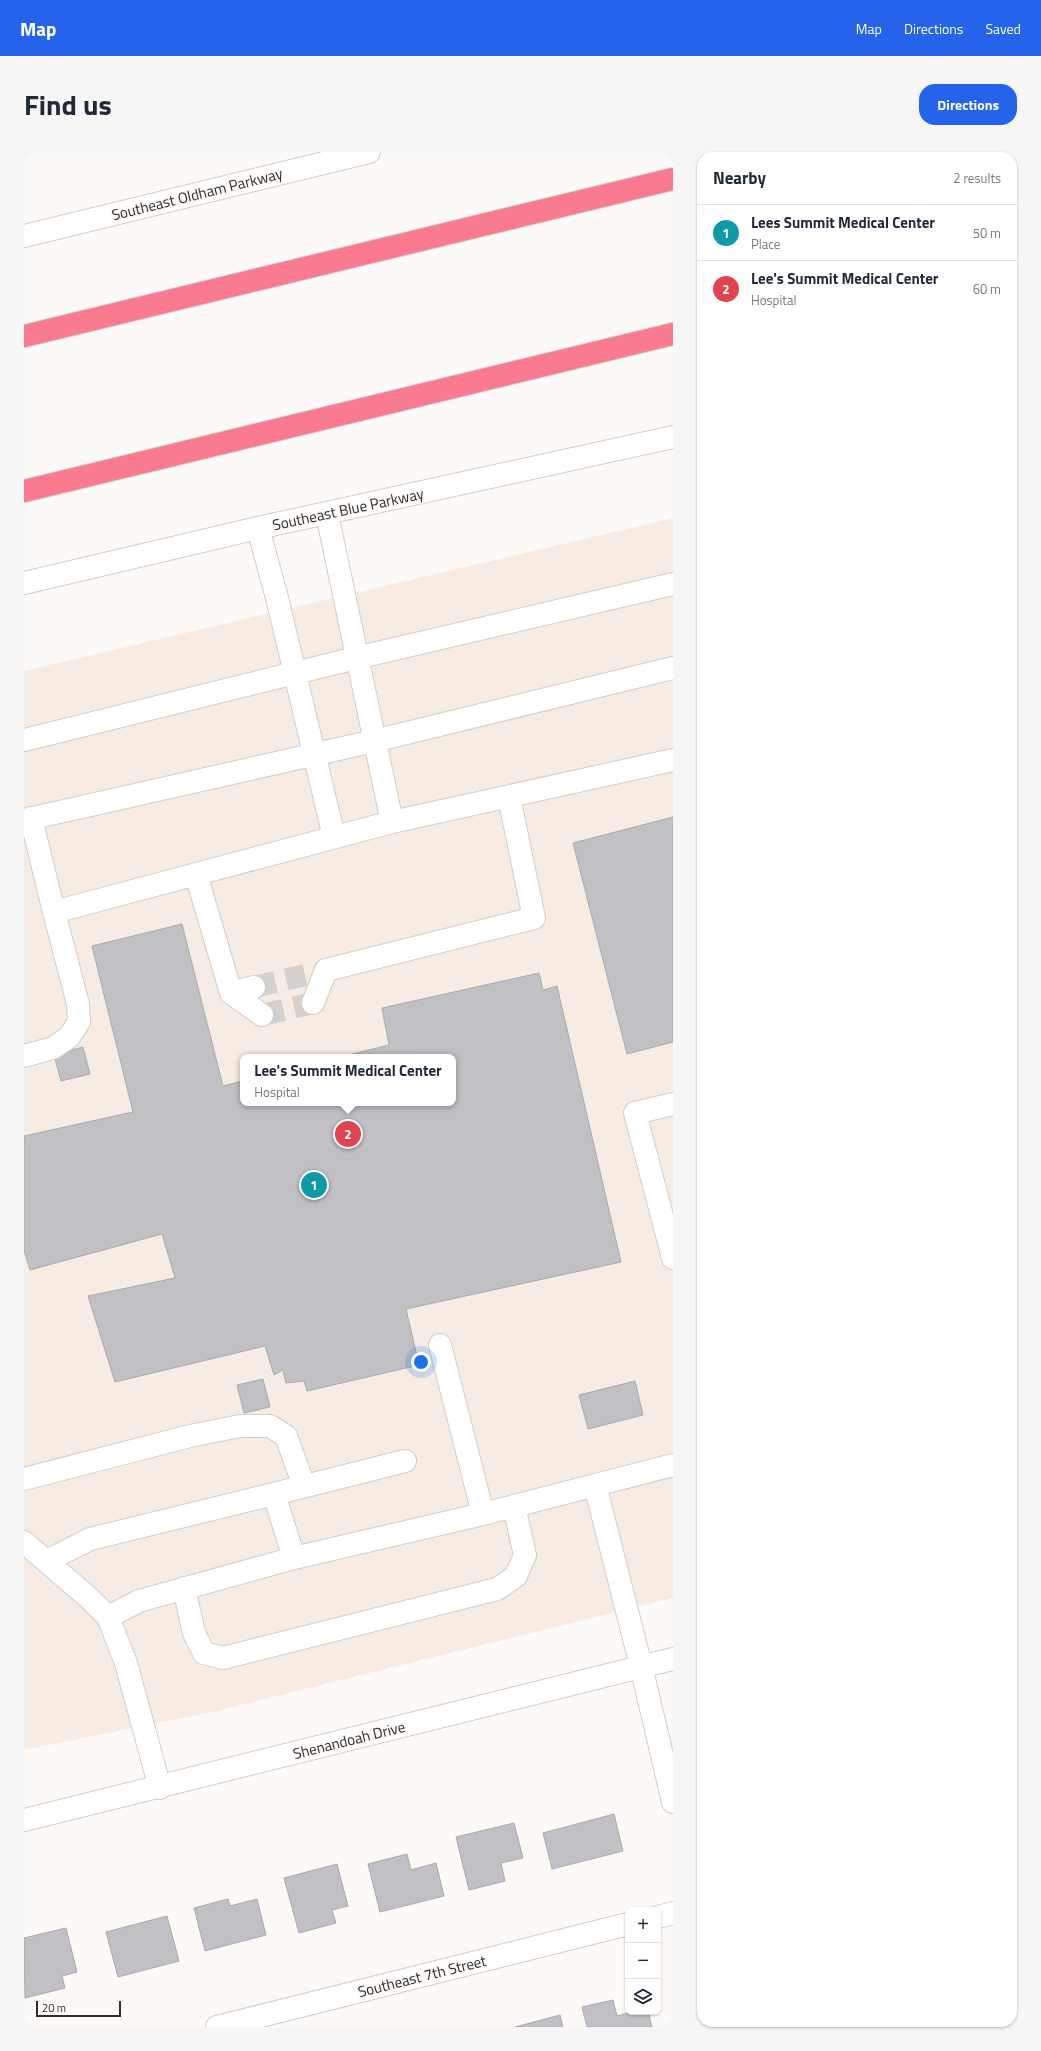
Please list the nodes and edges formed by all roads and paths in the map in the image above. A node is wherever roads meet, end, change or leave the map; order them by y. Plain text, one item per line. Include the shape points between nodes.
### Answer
1 (369, 152) edge
2 (673, 179) edge
3 (24, 236) edge
4 (673, 334) edge
5 (24, 336) edge
6 (673, 437) edge
7 (24, 491) edge
8 (327, 514) junction
9 (258, 528) junction
10 (24, 584) edge
11 (673, 584) edge
12 (356, 658) junction
13 (673, 668) edge
14 (295, 673) junction
15 (24, 740) edge
16 (374, 741) junction
17 (315, 754) junction
18 (673, 760) edge
19 (509, 797) junction
20 (28, 819) edge
21 (392, 822) junction
22 (334, 837) junction
23 (196, 874) junction
24 (54, 912) junction
25 (326, 970) junction
26 (305, 975) tunnel mouth
27 (254, 987) tunnel mouth
28 (231, 993) junction
29 (313, 1003) dead end
30 (262, 1015) dead end
31 (24, 1056) edge
32 (673, 1104) edge
33 (673, 1258) edge
34 (440, 1345) dead end
35 (405, 1461) dead end
36 (673, 1465) edge
37 (24, 1479) edge
38 (595, 1485) junction
39 (304, 1486) junction
40 (274, 1494) junction
41 (514, 1506) junction
42 (483, 1514) junction
43 (24, 1542) edge
44 (294, 1558) junction
45 (47, 1561) junction
46 (184, 1588) junction
47 (108, 1617) junction
48 (673, 1659) edge
49 (641, 1666) junction
50 (160, 1788) junction
51 (673, 1802) edge
52 (24, 1820) edge
53 (673, 1913) edge
54 (661, 1916) edge
55 (625, 1925) edge
56 (217, 2027) edge

1 - 3 street, Southeast Oldham Parkway
2 - 5 highway
4 - 7 highway
6 - 8 street, Southeast Blue Parkway
8 - 9 street, Southeast Blue Parkway
8 - 12 street
9 - 10 street, Southeast Blue Parkway
9 - 14 street
11 - 12 street
12 - 14 street
12 - 16 street
13 - 16 street
14 - 15 street
14 - 17 street
16 - 17 street
16 - 21 street
17 - 20 street
17 - 22 street
18 - 19 street
19 - 21 street
19 - 25 street via 534,918
20 - 24 street
21 - 22 street
22 - 23 street
23 - 24 street
23 - 28 street
24 - 31 street via 78,1004 79,1022 69,1037 53,1048
25 - 26 street
25 - 29 street
27 - 28 street
28 - 30 street
32 - 33 street via 635,1113
34 - 42 street
35 - 39 street
36 - 38 street
37 - 39 street via 190,1436 240,1426 270,1426 286,1436
38 - 41 street
38 - 49 street
39 - 40 street
40 - 44 street
40 - 45 street via 90,1540
41 - 42 street
41 - 46 street via 525,1555 516,1576 497,1589 223,1658 204,1653 194,1632
42 - 44 street
43 - 45 street
44 - 46 street
45 - 47 street
46 - 47 street via 139,1601
47 - 50 street via 126,1664
48 - 49 street, Shenandoah Drive
49 - 50 street, Shenandoah Drive
49 - 51 street
50 - 52 street, Shenandoah Drive
53 - 54 street
55 - 56 street, Southeast 7th Street

